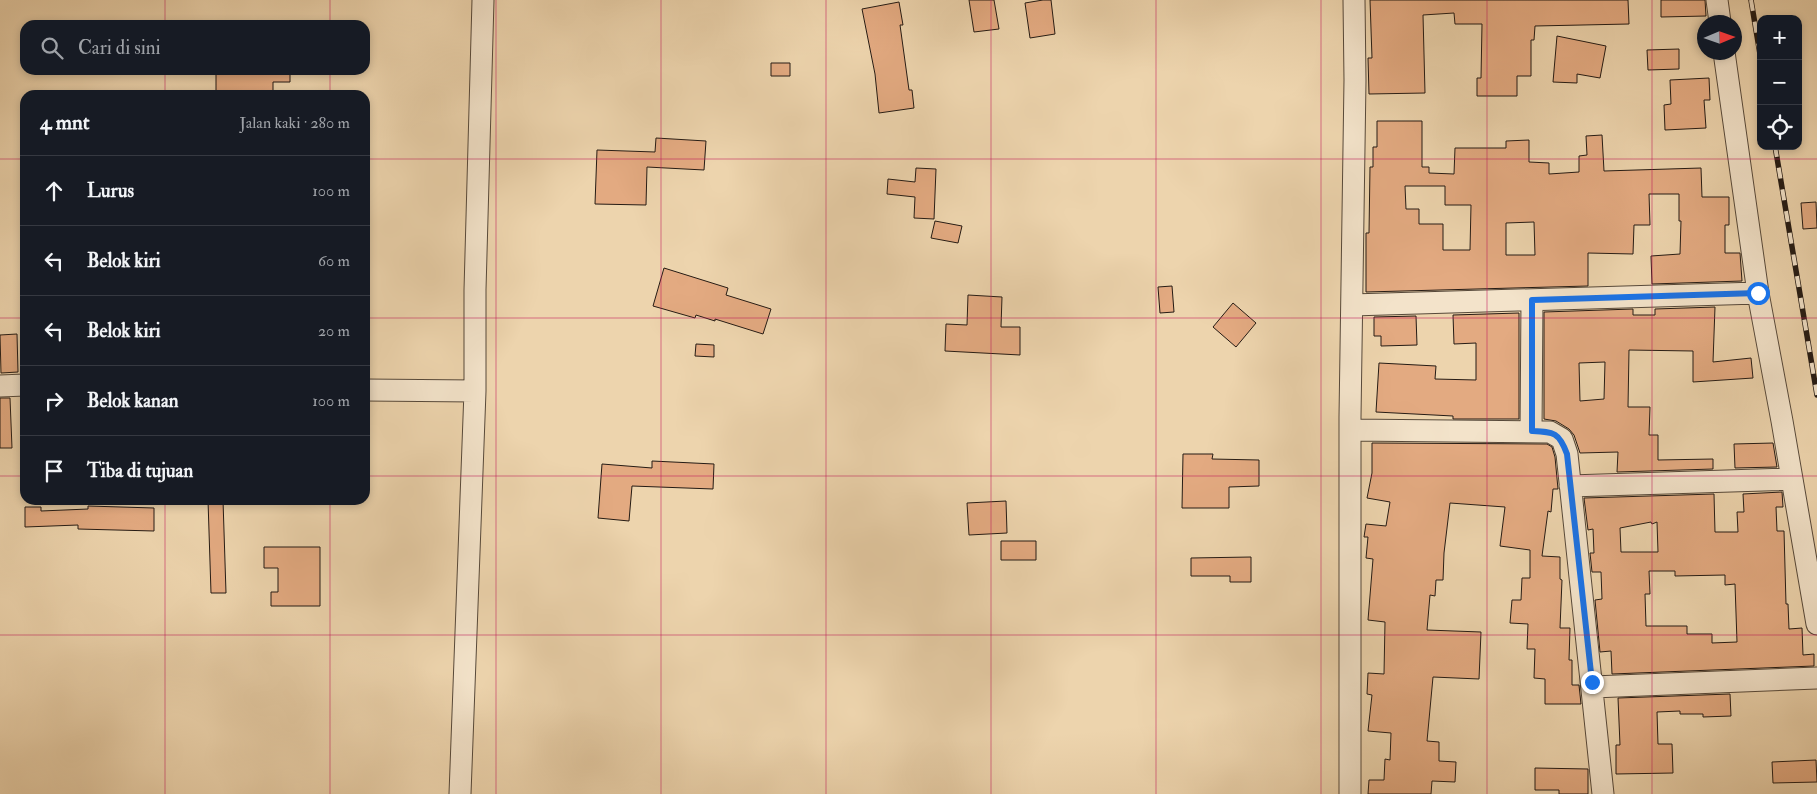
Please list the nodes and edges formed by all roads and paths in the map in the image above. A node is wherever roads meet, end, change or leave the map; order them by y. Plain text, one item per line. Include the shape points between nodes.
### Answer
1 (483, 0) edge
2 (1354, 0) edge
3 (1717, 0) edge
4 (1719, 15) edge
5 (1725, 60) edge
6 (1758, 293) junction
7 (1532, 300) junction
8 (1352, 305) junction
9 (20, 385) edge
10 (0, 386) edge
11 (370, 390) edge
12 (475, 391) junction
13 (1350, 430) junction
14 (1532, 431) junction
15 (1792, 479) junction
16 (1570, 486) junction
17 (1817, 624) edge
18 (1817, 678) edge
19 (1593, 687) junction
20 (460, 794) edge
21 (1350, 794) edge
22 (1603, 794) edge

1 - 12 street via 474,290
2 - 8 street
3 - 4 street
5 - 6 street
6 - 7 street
6 - 15 street
7 - 8 street
7 - 14 street
8 - 13 street
9 - 10 street
11 - 12 street
12 - 20 street
13 - 14 street
13 - 21 street
14 - 16 street via 1550,432 1562,439
15 - 16 street
15 - 17 street
16 - 19 street
18 - 19 street
19 - 22 street

